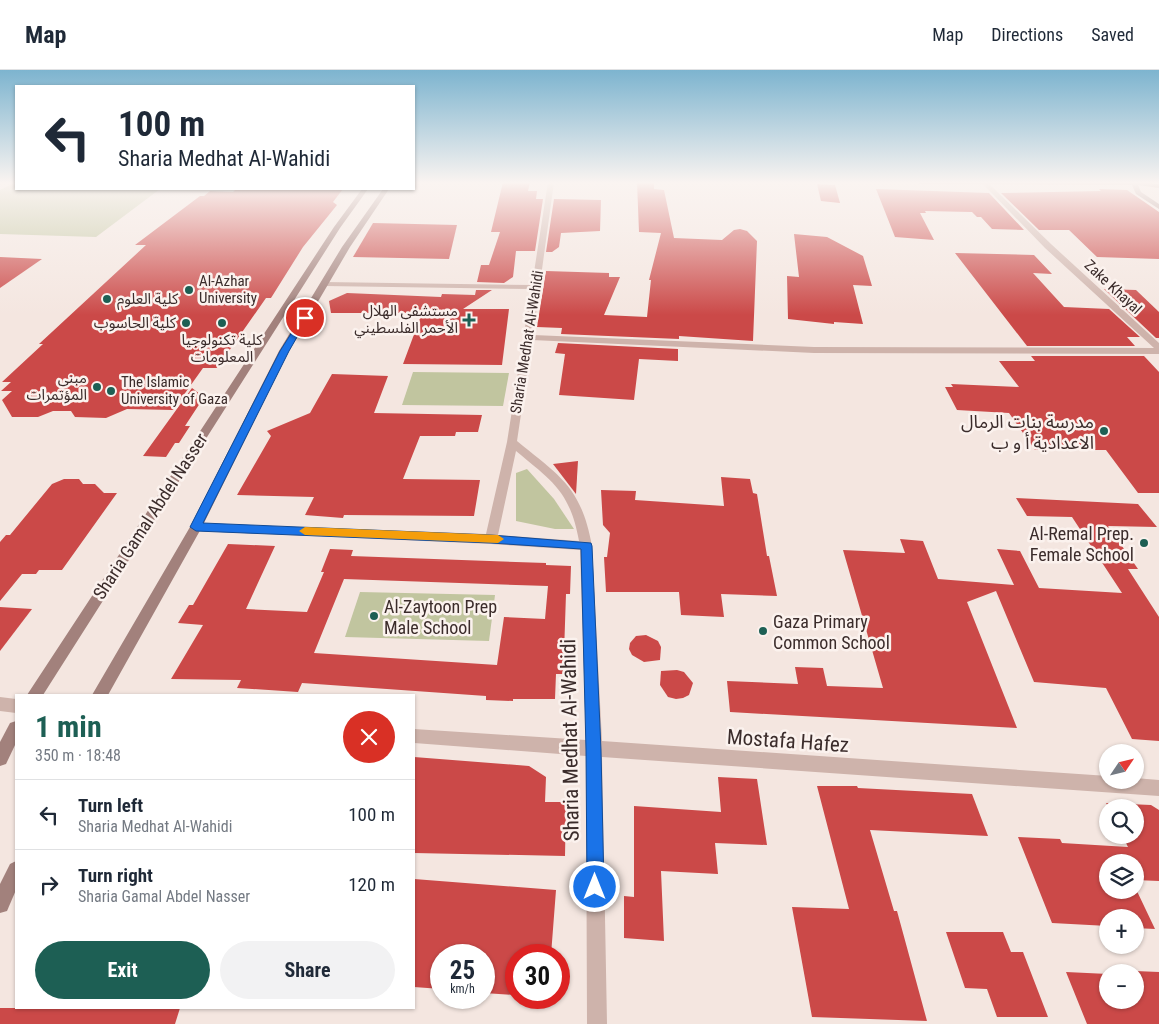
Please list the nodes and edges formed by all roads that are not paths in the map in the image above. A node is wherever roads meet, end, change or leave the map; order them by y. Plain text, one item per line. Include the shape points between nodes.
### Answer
1 (338, 227) edge
2 (360, 227) edge
3 (544, 227) edge
4 (1028, 227) edge
5 (325, 284) junction
6 (535, 287) junction
7 (529, 337) junction
8 (1159, 350) edge
9 (512, 442) junction
10 (196, 527) junction
11 (491, 539) junction
12 (586, 546) junction
13 (36, 694) edge
14 (101, 694) edge
15 (0, 704) edge
16 (15, 706) edge
17 (15, 730) edge
18 (415, 736) edge
19 (594, 750) junction
20 (0, 758) edge
21 (1159, 788) edge
22 (15, 872) edge
23 (0, 904) edge
24 (596, 1024) edge

1 - 13 main road, Sharia Gamal Abdel Nasser
2 - 5 main road, Sharia Gamal Abdel Nasser
3 - 6 street, Sharia Medhat Al-Wahidi
4 - 8 street, Zake Khayal
5 - 6 street
5 - 10 main road, Sharia Gamal Abdel Nasser via 284,351
6 - 7 street, Sharia Medhat Al-Wahidi
7 - 8 street via 814,350
7 - 9 street, Sharia Medhat Al-Wahidi
9 - 11 street, Sharia Medhat Al-Wahidi
9 - 12 street, Sharia Medhat Al-Wahidi via 571,496 582,522
10 - 11 street
10 - 14 main road, Sharia Gamal Abdel Nasser
11 - 12 street
12 - 19 street, Sharia Medhat Al-Wahidi
15 - 16 street
17 - 20 main road
18 - 19 street, Mostafa Hafez
19 - 21 street, Mostafa Hafez
19 - 24 street, Sharia Medhat Al-Wahidi
22 - 23 main road

